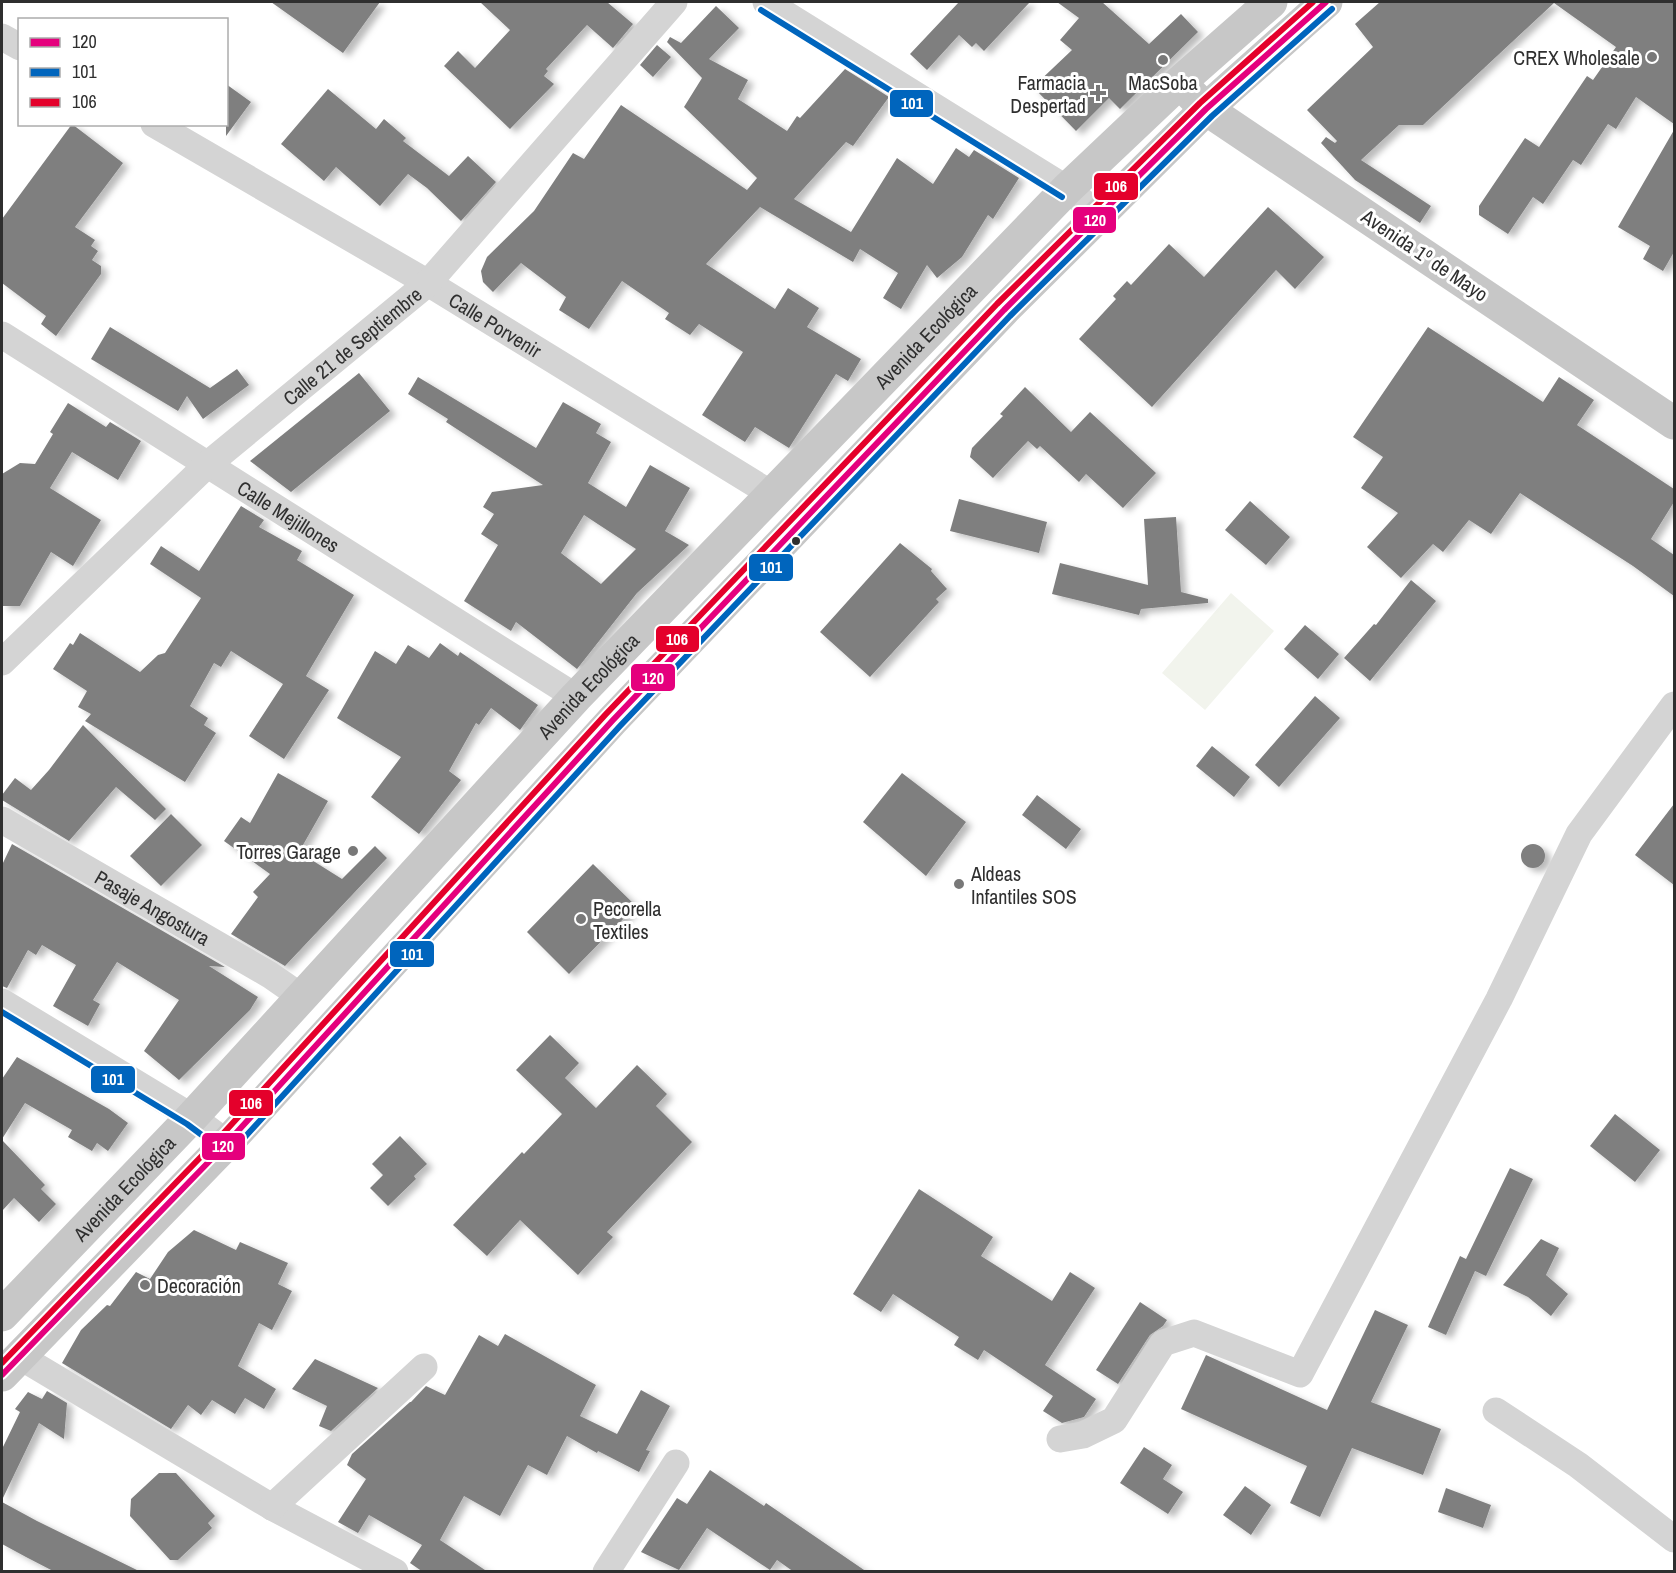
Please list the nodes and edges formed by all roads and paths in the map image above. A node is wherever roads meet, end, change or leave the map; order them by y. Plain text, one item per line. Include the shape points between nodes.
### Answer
1 (674, 2) edge
2 (766, 2) edge
3 (1271, 2) edge
4 (1326, 2) edge
5 (2, 37) edge
6 (18, 46) edge
7 (1179, 83) junction
8 (1206, 109) junction
9 (157, 126) edge
10 (1067, 189) junction
11 (1099, 215) junction
12 (428, 283) junction
13 (2, 336) edge
14 (1674, 423) edge
15 (207, 465) junction
16 (772, 495) junction
17 (2, 662) edge
18 (576, 697) junction
19 (1674, 705) edge
20 (2, 820) edge
21 (303, 998) junction
22 (2, 1002) edge
23 (192, 1117) junction
24 (227, 1143) junction
25 (2, 1315) edge
26 (10, 1365) edge
27 (424, 1367) dead end
28 (1496, 1411) dead end
29 (1060, 1438) dead end
30 (676, 1463) dead end
31 (272, 1507) junction
32 (1674, 1539) edge
33 (395, 1572) edge
34 (606, 1572) edge

1 - 12 street, Calle 21 de Septiembre
2 - 10 street
3 - 7 main road, Avenida Ecológica
4 - 8 main road, Avenida Ecológica
5 - 6 street
7 - 8 main road, Avenida 1º de Mayo
7 - 10 main road, Avenida Ecológica
8 - 11 main road, Avenida Ecológica
8 - 14 main road, Avenida 1º de Mayo
9 - 12 street, Calle Porvenir
10 - 11 street
10 - 16 main road, Avenida Ecológica
11 - 24 main road, Avenida Ecológica via 613,720
12 - 15 street, Calle 21 de Septiembre
12 - 16 street, Calle Porvenir
13 - 15 street, Calle Mejillones
15 - 17 street, Calle 21 de Septiembre
15 - 18 street, Calle Mejillones
16 - 18 main road, Avenida Ecológica
18 - 21 main road, Avenida Ecológica
19 - 29 street via 1579,834 1493,1010 1300,1374 1194,1333 1163,1343 1114,1420 1083,1435
20 - 21 street, Pasaje Angostura
21 - 23 main road, Avenida Ecológica
22 - 23 street
23 - 24 street
23 - 25 main road, Avenida Ecológica
24 - 26 main road, Avenida Ecológica
26 - 31 street
27 - 31 street
28 - 32 street via 1578,1465
30 - 34 street
31 - 33 street

